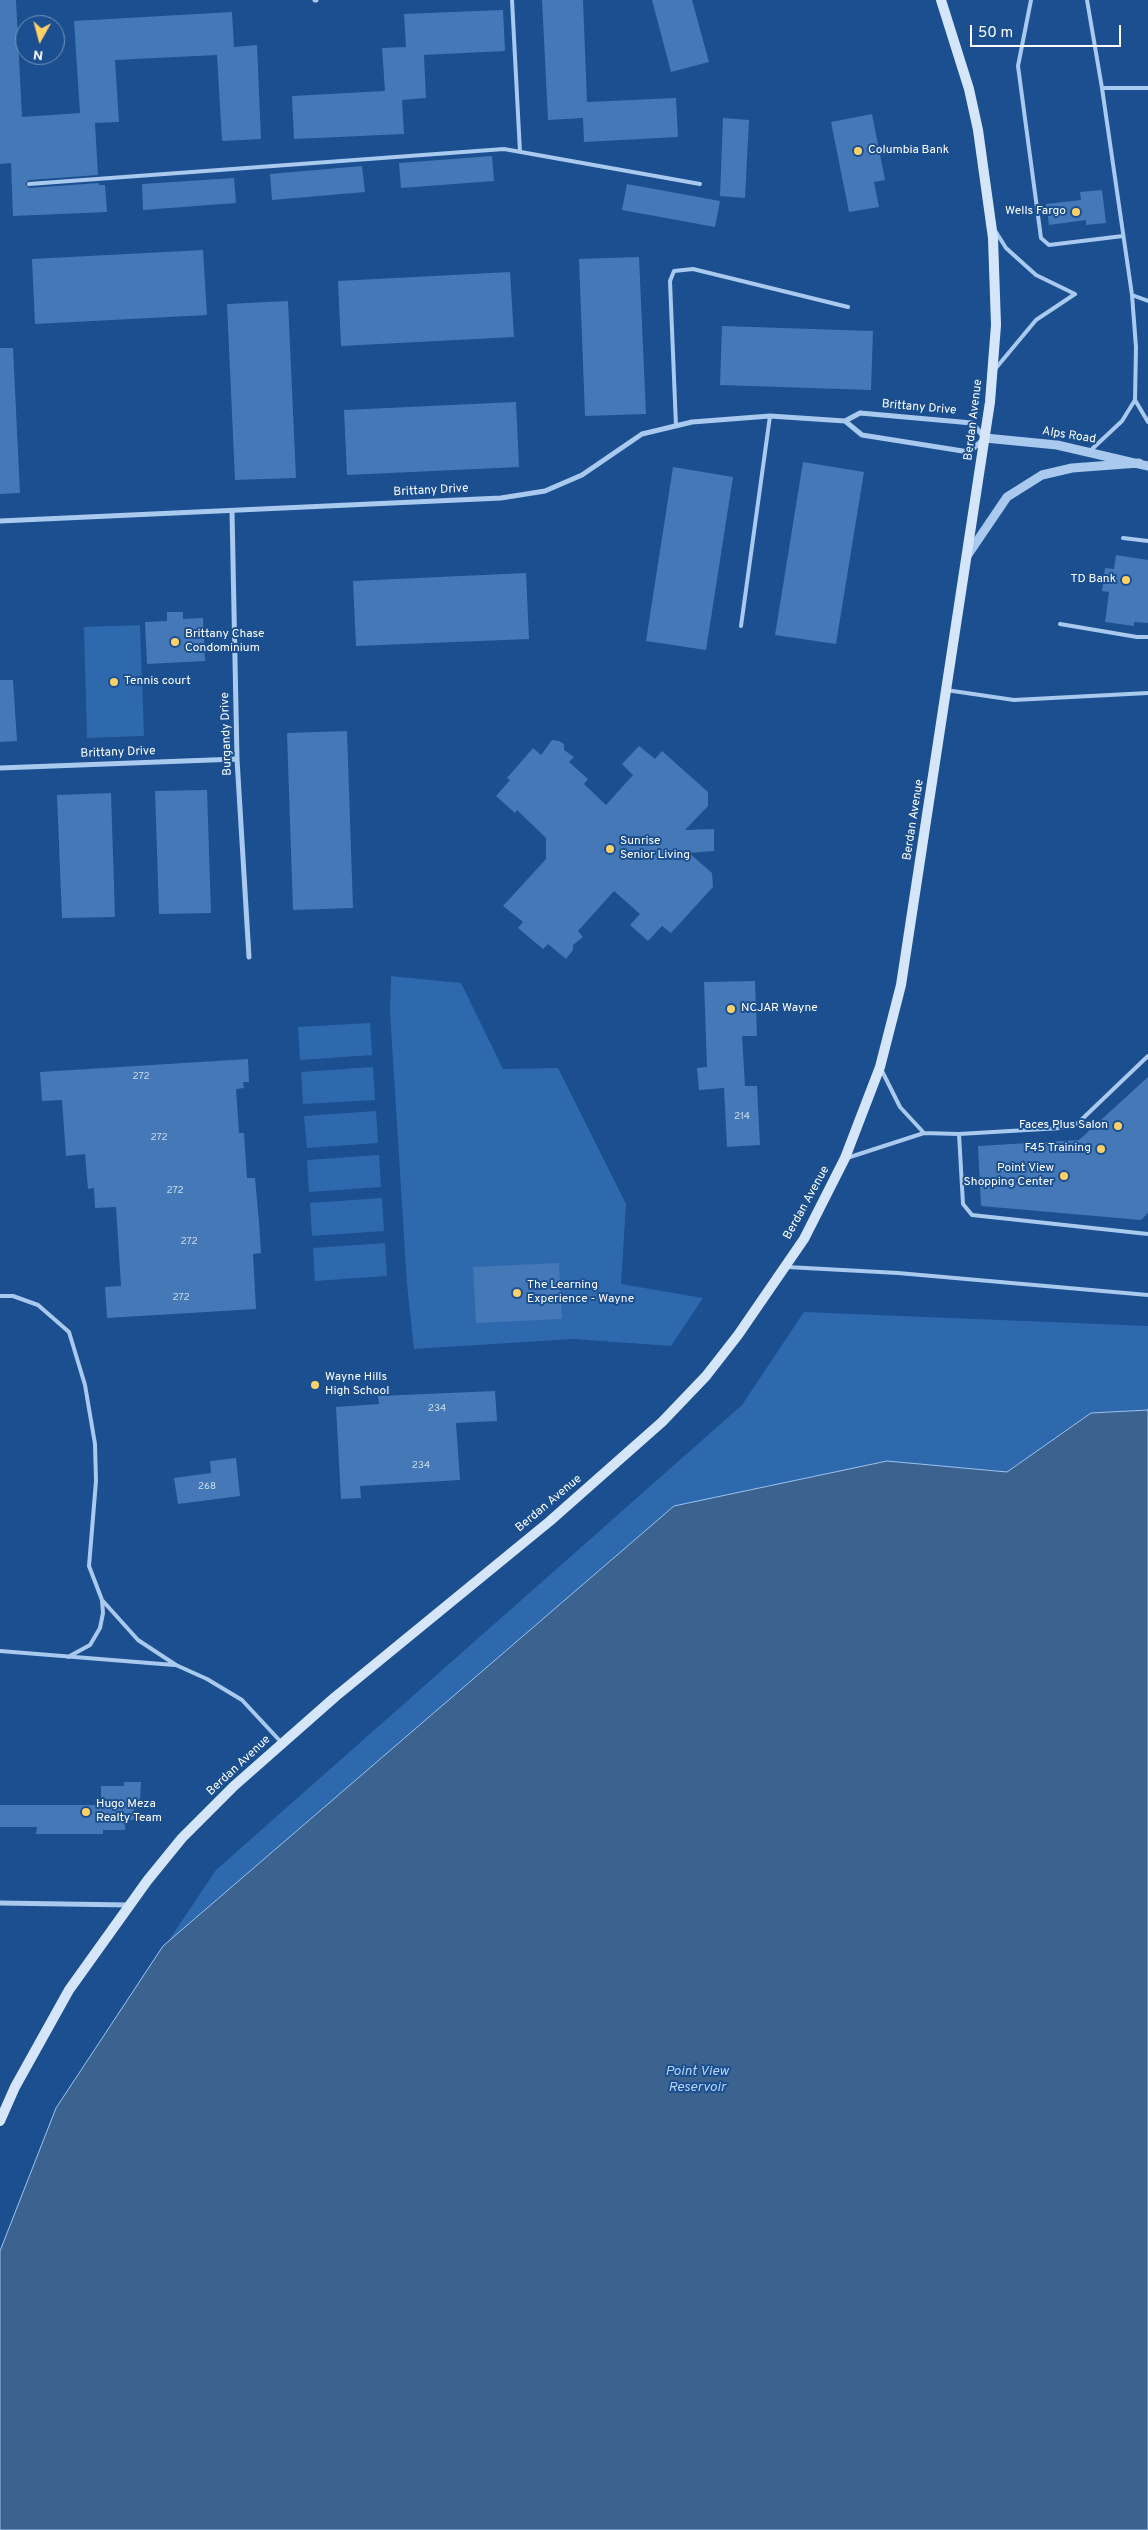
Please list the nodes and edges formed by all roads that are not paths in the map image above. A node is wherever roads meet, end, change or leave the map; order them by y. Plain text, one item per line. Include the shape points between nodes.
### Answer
1 (512, 0) edge
2 (941, 0) edge
3 (1031, 0) edge
4 (1087, 0) edge
5 (1102, 88) junction
6 (1148, 88) edge
7 (520, 152) junction
8 (29, 184) dead end
9 (700, 184) dead end
10 (992, 226) junction
11 (1123, 236) junction
12 (1132, 295) junction
13 (1148, 301) edge
14 (848, 307) dead end
15 (993, 372) junction
16 (1135, 400) junction
17 (770, 416) junction
18 (845, 421) junction
19 (1148, 422) edge
20 (676, 426) junction
21 (985, 438) junction
22 (1090, 451) junction
23 (1143, 464) edge
24 (232, 511) junction
25 (0, 521) edge
26 (1124, 538) dead end
27 (1148, 540) edge
28 (967, 557) junction
29 (1060, 624) dead end
30 (741, 626) dead end
31 (1148, 637) edge
32 (946, 690) junction
33 (1148, 693) edge
34 (237, 759) junction
35 (0, 768) edge
36 (249, 957) dead end
37 (1148, 1056) edge
38 (880, 1066) junction
39 (924, 1133) junction
40 (959, 1134) junction
41 (845, 1158) junction
42 (1148, 1234) edge
43 (784, 1267) junction
44 (1148, 1295) edge
45 (0, 1296) edge
46 (102, 1600) junction
47 (0, 1651) edge
48 (68, 1657) junction
49 (176, 1666) junction
50 (282, 1744) junction
51 (0, 1903) edge
52 (129, 1905) junction
53 (0, 2121) edge

1 - 7 lane
2 - 10 main road, Berdan Avenue via 977,122
3 - 11 lane via 1018,66 1041,238 1049,245
4 - 5 lane
5 - 6 lane
5 - 11 lane
7 - 8 lane via 504,149
7 - 9 lane
10 - 15 main road, Berdan Avenue via 996,325
10 - 15 lane via 1006,248 1036,275 1075,294 1036,320
11 - 12 lane
12 - 13 lane
12 - 16 lane via 1136,347
14 - 20 lane via 693,269 674,271 670,281
15 - 21 main road, Berdan Avenue
16 - 19 lane
16 - 22 lane via 1122,421
17 - 18 street, Brittany Drive
17 - 20 street, Brittany Drive
17 - 30 lane
18 - 21 street, Brittany Drive via 860,413 964,422 972,423
18 - 21 street via 862,435 969,452
20 - 24 street, Brittany Drive via 642,434 582,475 545,491 502,498
21 - 22 street, Alps Road
21 - 28 main road, Berdan Avenue
22 - 23 street, Alps Road
23 - 28 street via 1072,468 1042,475 1007,497
24 - 25 street, Brittany Drive
24 - 34 street, Burgandy Drive
26 - 27 lane
28 - 32 main road, Berdan Avenue
29 - 31 lane via 1137,638
32 - 33 lane via 1014,700
32 - 38 main road, Berdan Avenue via 901,985
34 - 35 street, Brittany Drive
34 - 36 street, Burgandy Drive
37 - 40 lane via 1078,1123 1061,1128
38 - 39 lane via 900,1107
38 - 41 main road, Berdan Avenue
39 - 40 lane
39 - 41 lane
40 - 42 lane via 964,1204 972,1215
41 - 43 main road, Berdan Avenue via 804,1239
43 - 44 lane
43 - 50 main road, Berdan Avenue via 706,1376 662,1422 579,1496
45 - 46 lane via 13,1296 38,1304 69,1332 85,1385 95,1444 96,1481 89,1566
46 - 48 lane via 100,1628 90,1645
46 - 49 lane via 138,1640
47 - 48 lane
48 - 49 lane
49 - 50 lane via 207,1679 242,1700
50 - 52 main road, Berdan Avenue via 182,1838
51 - 52 street
52 - 53 main road, Berdan Avenue via 69,1990 15,2087

